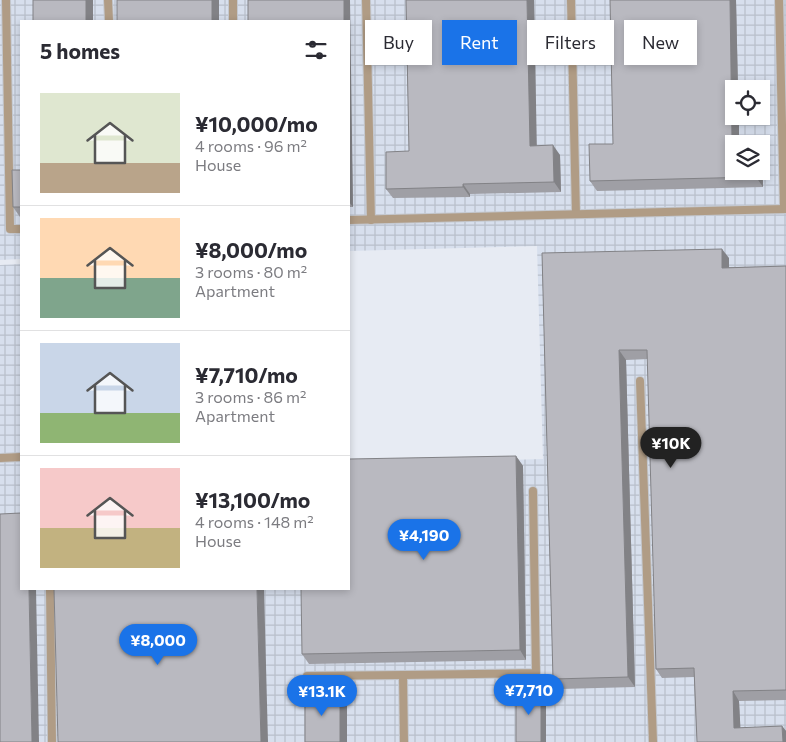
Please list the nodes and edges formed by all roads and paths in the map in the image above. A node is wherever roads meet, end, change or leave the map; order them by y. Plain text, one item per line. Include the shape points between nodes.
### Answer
1 (6, 0) edge
2 (108, 0) edge
3 (232, 0) edge
4 (366, 0) edge
5 (571, 0) edge
6 (779, 0) edge
7 (109, 20) edge
8 (233, 20) edge
9 (785, 209) edge
10 (576, 214) junction
11 (350, 220) edge
12 (371, 220) junction
13 (20, 229) edge
14 (640, 381) dead end
15 (20, 457) edge
16 (0, 458) edge
17 (533, 491) dead end
18 (50, 590) edge
19 (403, 675) junction
20 (307, 676) dead end
21 (52, 742) edge
22 (404, 742) edge
23 (653, 742) edge

1 - 13 lane via 10,229
2 - 7 lane
3 - 8 lane
4 - 12 lane
5 - 10 lane
6 - 9 lane
9 - 10 lane
10 - 12 lane
11 - 12 lane
14 - 23 lane
15 - 16 lane
17 - 19 lane via 536,672
18 - 21 lane
19 - 20 lane
19 - 22 lane

